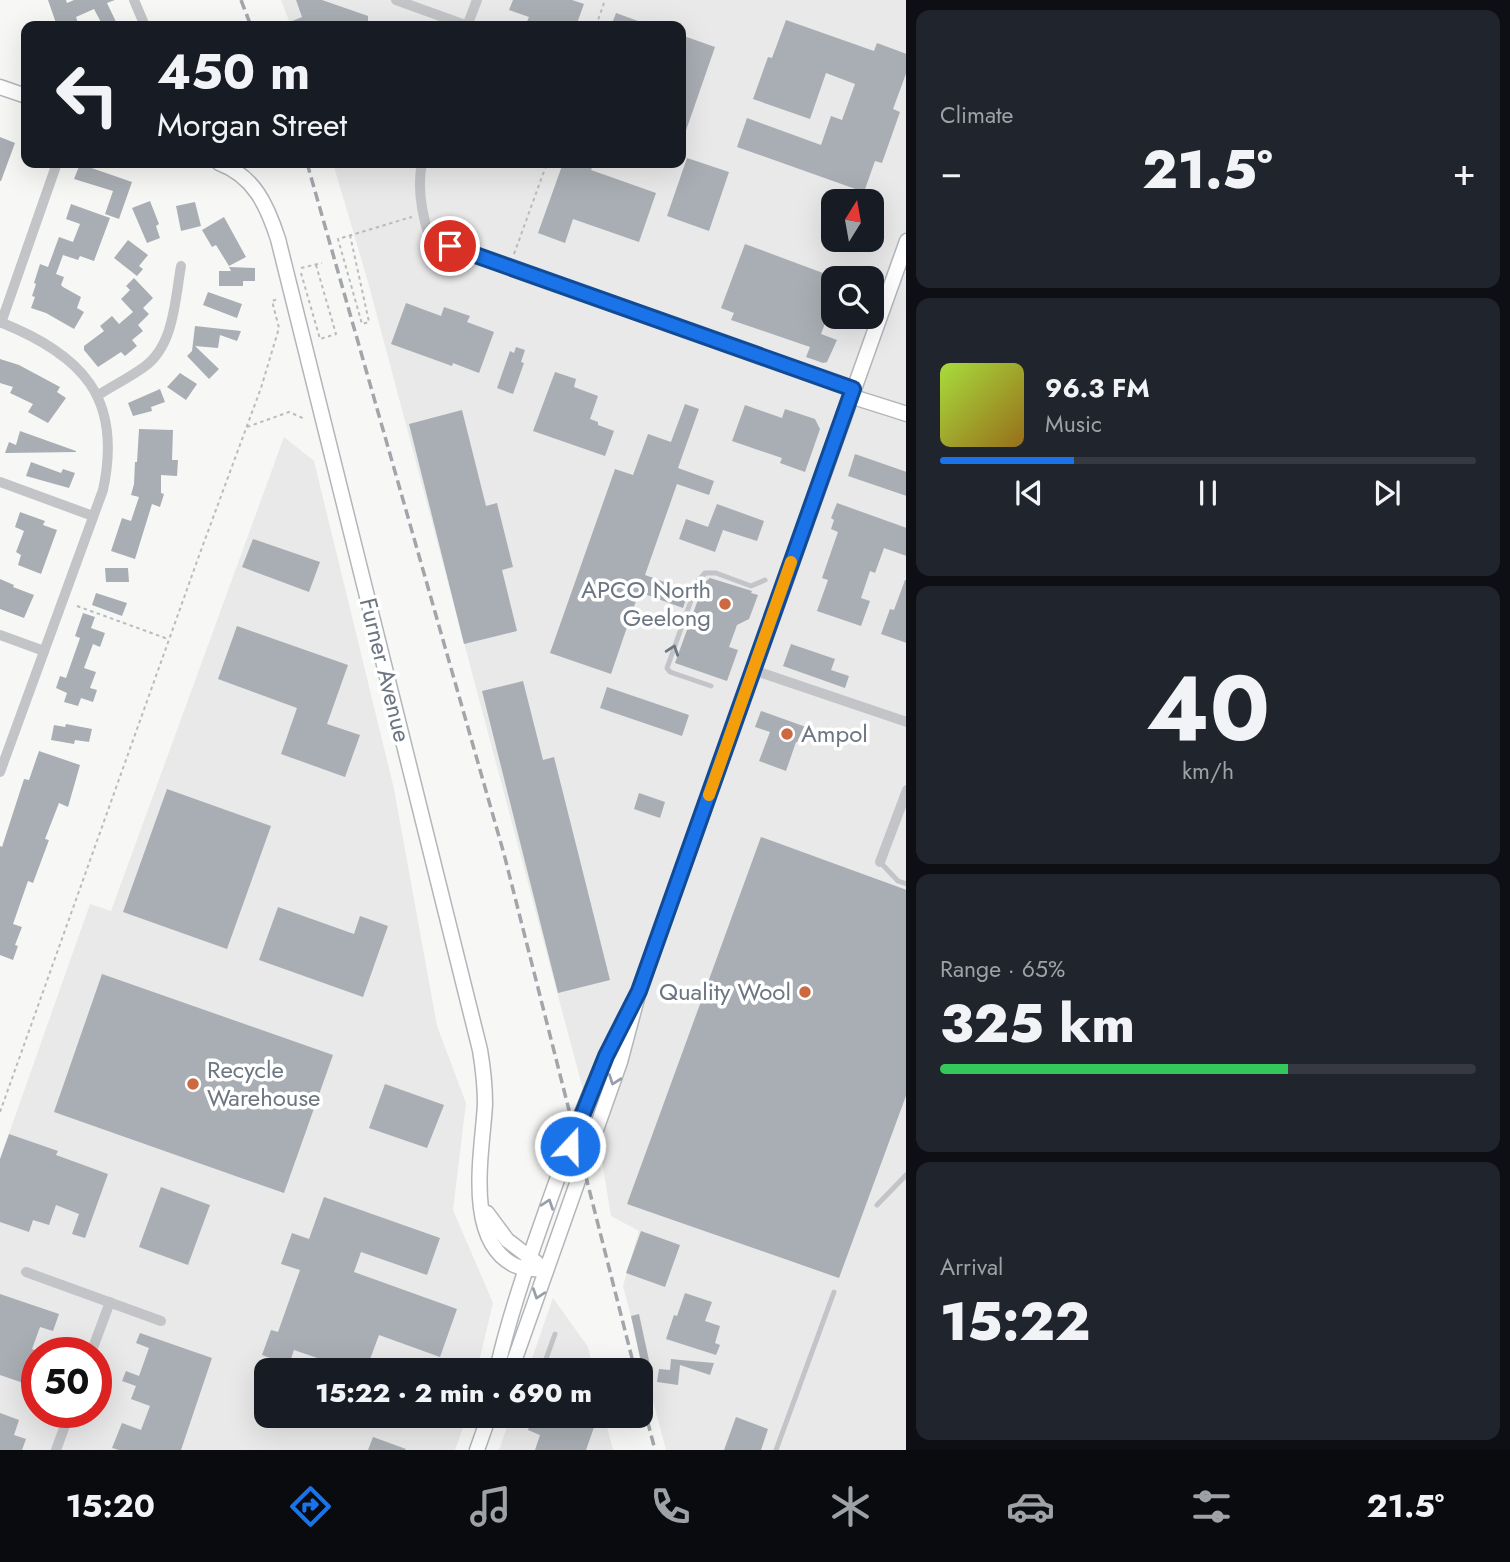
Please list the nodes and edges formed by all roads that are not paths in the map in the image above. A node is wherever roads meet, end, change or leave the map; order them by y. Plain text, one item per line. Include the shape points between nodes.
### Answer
1 (134, 0) edge
2 (396, 0) edge
3 (477, 0) edge
4 (143, 21) edge
5 (453, 21) edge
6 (469, 21) edge
7 (0, 87) edge
8 (21, 94) edge
9 (55, 168) edge
10 (230, 168) edge
11 (422, 168) edge
12 (906, 242) edge
13 (181, 266) dead end
14 (1, 323) edge
15 (852, 392) junction
16 (97, 396) junction
17 (906, 414) edge
18 (0, 482) edge
19 (93, 516) junction
20 (765, 580) dead end
21 (0, 635) edge
22 (44, 651) junction
23 (753, 670) junction
24 (711, 686) dead end
25 (906, 722) edge
26 (0, 772) edge
27 (906, 790) edge
28 (880, 862) joint
29 (906, 884) edge
30 (639, 991) junction
31 (906, 1174) edge
32 (877, 1205) dead end
33 (528, 1263) junction
34 (546, 1270) junction
35 (26, 1272) dead end
36 (834, 1292) dead end
37 (110, 1302) junction
38 (161, 1321) dead end
39 (555, 1334) dead end
40 (97, 1337) edge
41 (500, 1358) edge
42 (515, 1358) edge
43 (546, 1358) edge
44 (64, 1428) edge
45 (485, 1428) edge
46 (56, 1450) edge
47 (477, 1450) edge
48 (776, 1450) edge

1 - 4 street
2 - 5 street
3 - 6 street
7 - 8 main road
9 - 14 street
10 - 33 main road, Furner Avenue via 258,192 281,250 480,1050 485,1102 481,1203
11 - 15 street via 430,239
12 - 15 main road
13 - 16 street via 161,349 146,366
14 - 16 street via 31,335 76,365
15 - 17 main road
15 - 23 main road
16 - 19 street via 104,412 108,463
18 - 19 street
19 - 22 street
24 -> 20 lane via 667,668 698,581 705,573 751,586
21 - 22 street
22 - 26 street
23 - 25 street
23 - 30 main road
27 - 28 street
28 - 29 lane
33 -> 30 main road via 606,1056
30 -> 34 main road via 621,1062
31 - 32 lane
33 - 34 main road
33 - 41 main road
34 -> 42 main road
35 - 37 street
36 - 48 lane
37 - 38 street
37 - 40 street
39 - 43 lane
44 - 46 street
45 - 47 main road

